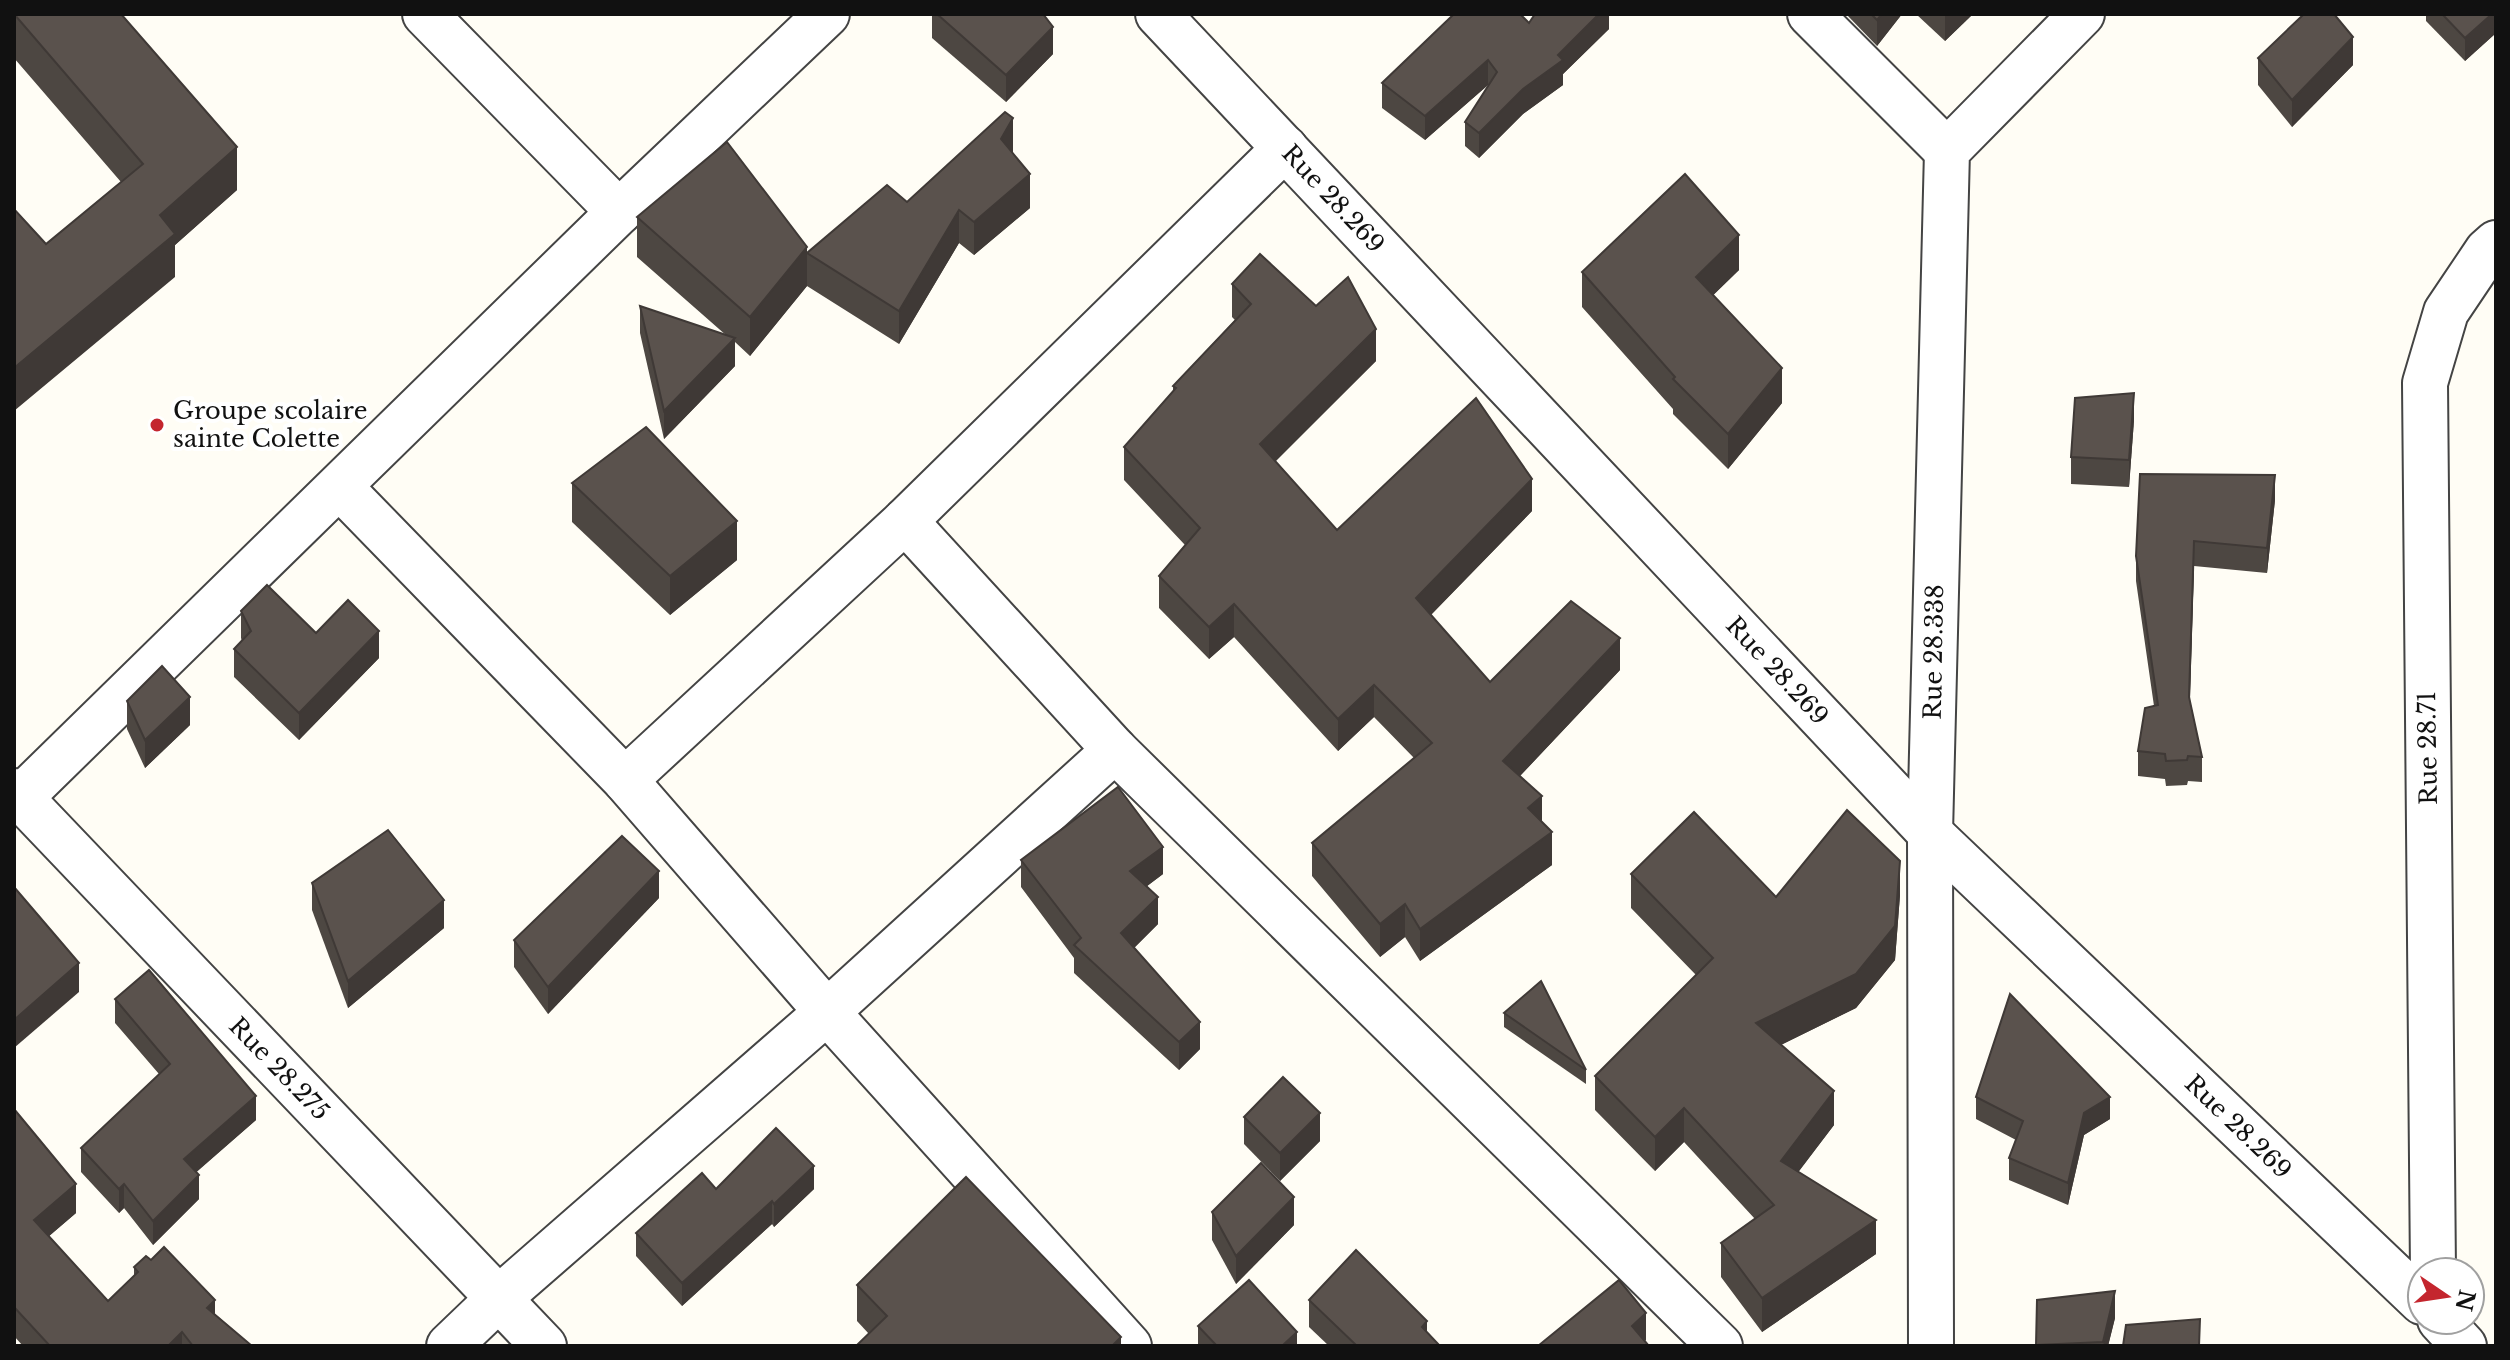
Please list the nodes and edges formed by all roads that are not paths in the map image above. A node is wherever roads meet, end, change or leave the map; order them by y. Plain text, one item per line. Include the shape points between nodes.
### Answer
1 (425, 14) edge
2 (827, 14) edge
3 (1158, 14) edge
4 (1810, 14) edge
5 (2082, 14) edge
6 (1285, 148) junction
7 (1947, 151) junction
8 (619, 212) junction
9 (2496, 243) edge
10 (340, 487) junction
11 (905, 521) junction
12 (1115, 750) junction
13 (625, 780) junction
14 (17, 794) edge
15 (1930, 833) junction
16 (827, 1012) junction
17 (2433, 1256) edge
18 (2406, 1287) edge
19 (498, 1299) junction
20 (449, 1346) edge
21 (544, 1346) edge
22 (1129, 1346) edge
23 (1720, 1346) edge
24 (1931, 1346) edge

1 - 8 street
2 - 8 street
3 - 6 street, Rue 28.269
4 - 7 street
5 - 7 street
6 - 11 street
6 - 15 street, Rue 28.269
7 - 15 street, Rue 28.338
8 - 10 street
9 - 17 street, Rue 28.71 via 2446,312 2425,383
10 - 13 street
10 - 14 street
11 - 12 street
11 - 13 street
12 - 16 street
12 - 23 street
13 - 16 street
14 - 19 street, Rue 28.275
15 - 18 street, Rue 28.269
15 - 24 street, Rue 28.338
16 - 19 street
16 - 22 street
19 - 20 street
19 - 21 street, Rue 28.275

